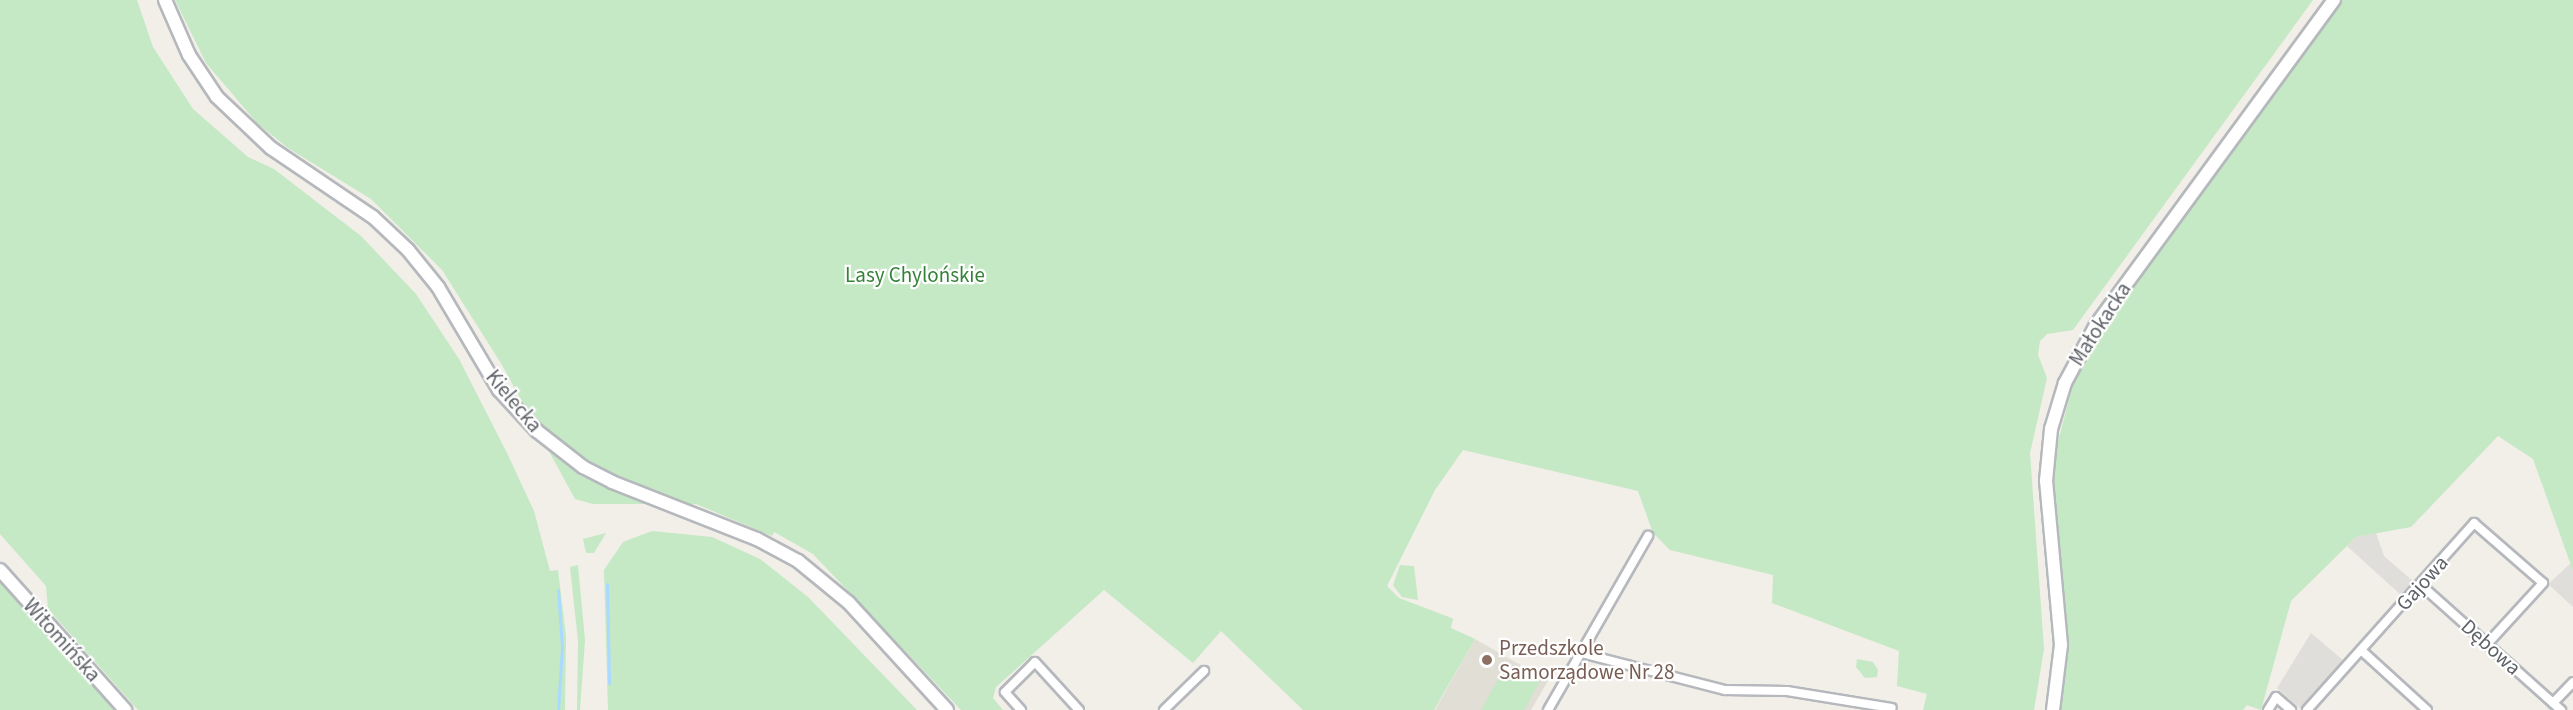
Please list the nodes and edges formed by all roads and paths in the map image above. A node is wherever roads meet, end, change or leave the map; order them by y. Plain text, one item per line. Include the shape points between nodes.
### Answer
1 (165, 0) edge
2 (2334, 0) edge
3 (1648, 536) dead end
4 (0, 570) edge
5 (2421, 585) junction
6 (2488, 644) junction
7 (2361, 650) junction
8 (1581, 652) junction
9 (1203, 671) dead end
10 (2573, 682) edge
11 (2553, 703) junction
12 (1892, 708) dead end
13 (124, 710) edge
14 (947, 710) edge
15 (1022, 710) edge
16 (1079, 710) edge
17 (1164, 710) edge
18 (1548, 710) edge
19 (2053, 710) edge
20 (2268, 710) edge
21 (2291, 710) edge
22 (2307, 710) edge
23 (2427, 710) edge
24 (2561, 710) edge

1 - 14 main road, Kielecka via 189,55 218,97 271,148 373,217 408,249 438,287 499,390 537,431 612,483 751,536 798,561 836,590
2 - 19 main road, Małokacka via 2101,318 2065,383 2051,429 2046,481 2061,645
3 - 8 street
4 - 13 main road, Witomińska
5 - 6 street, Dębowa
5 - 6 street, Gajowa via 2474,523 2543,583
5 - 7 street, Gajowa
6 - 11 street, Dębowa
7 - 22 street, Gajowa
7 - 23 street
8 - 12 street via 1725,690 1787,691
8 - 18 street
9 - 17 street
10 - 11 street
11 - 24 street, Dębowa
15 - 16 street via 1005,692 1035,662
20 - 21 street via 2276,698

